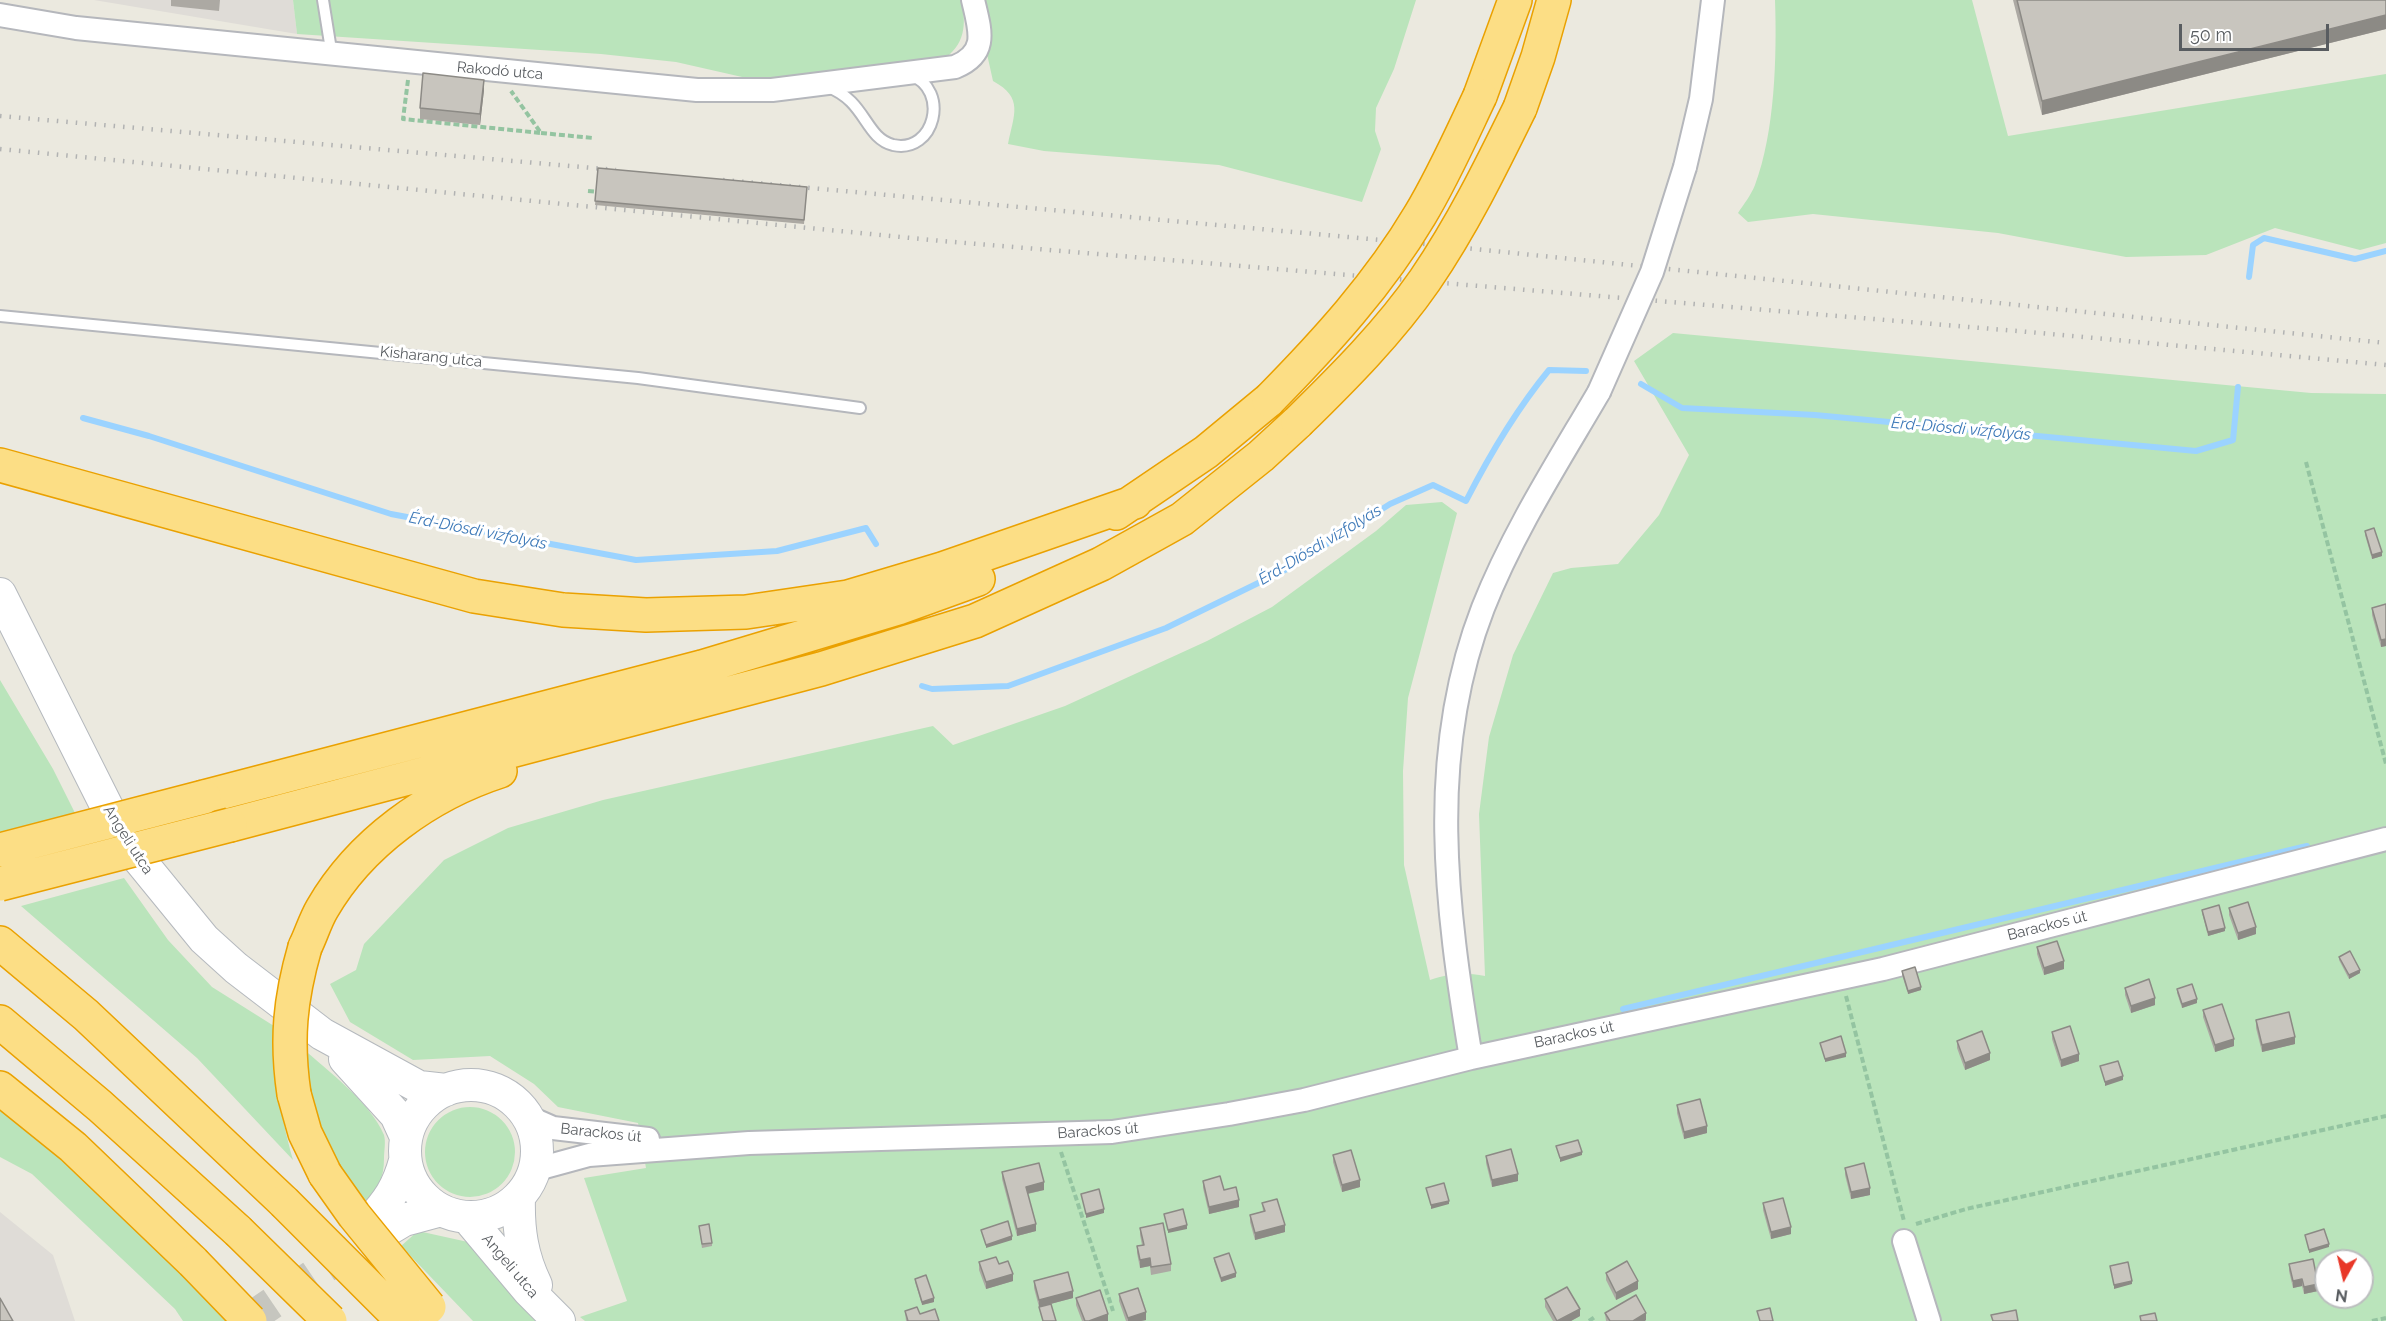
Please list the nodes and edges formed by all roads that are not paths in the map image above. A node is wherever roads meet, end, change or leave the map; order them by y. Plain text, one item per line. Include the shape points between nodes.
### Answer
1 (323, 0) edge
2 (973, 0) edge
3 (1515, 0) edge
4 (1554, 0) edge
5 (1713, 0) edge
6 (0, 15) edge
7 (332, 56) junction
8 (904, 73) junction
9 (823, 85) junction
10 (0, 315) edge
11 (860, 408) dead end
12 (0, 465) edge
13 (1135, 502) junction
14 (0, 594) edge
15 (630, 720) junction
16 (2386, 840) edge
17 (0, 850) edge
18 (0, 884) edge
19 (0, 943) edge
20 (0, 1022) edge
21 (322, 1034) junction
22 (1471, 1058) junction
23 (0, 1088) edge
24 (446, 1090) junction
25 (0, 1103) edge
26 (528, 1117) junction
27 (749, 1143) junction
28 (73, 1147) junction
29 (405, 1149) junction
30 (526, 1184) junction
31 (454, 1214) junction
32 (1905, 1234) road end
33 (424, 1316) edge
34 (556, 1318) edge
35 (250, 1321) edge
36 (330, 1321) edge
37 (1929, 1321) edge

1 - 7 lane
2 - 8 street, Rakodó utca via 981,34 970,61 955,67
3 - 13 highway, bridge via 1480,96 1420,216 1390,261 1323,345 1269,400 1206,452
4 - 15 highway, bridge via 1520,108 1484,182 1425,280 1349,372 1261,456 1182,519 1101,564 975,621 906,644
5 - 22 street, bridge via 1701,99 1685,167 1652,272 1599,392 1497,576 1473,640 1453,727 1445,817 1446,868
6 - 7 street, Rakodó utca via 76,28
7 - 9 street, Rakodó utca via 697,90
8 - 9 street, Rakodó utca
8 - 9 lane via 922,82 934,99 935,108 930,128 908,145 885,142 876,136 857,105
10 - 11 lane, Kisharang utca via 593,373
12 - 13 highway via 474,596 563,610 688,616 848,597
13 - 17 highway, bridge via 1064,542 963,585 826,631 702,667
14 - 21 street, Angeli utca via 105,803 137,857 204,939
15 - 18 highway, bridge
15 - 33 highway, bridge via 542,758 479,778 424,807 391,830 367,851 333,892 305,947 296,978 288,1054 305,1133 325,1174
16 - 22 street, Barackos út via 1841,978
19 - 33 highway, bridge via 86,1015 284,1202
20 - 36 highway, bridge via 238,1231
21 - 24 street, Angeli utca via 420,1087
21 - 29 street, Angeli utca via 396,1115
22 - 27 street, Barackos út via 1304,1100 1123,1130
23 - 28 highway
24 - 26 street via 469,1085 492,1089 512,1100
24 - 29 street via 423,1105 410,1125
25 - 28 highway
26 - 27 street, Barackos út via 553,1128 621,1137
26 - 30 street via 537,1143
27 - 30 street, Barackos út via 589,1155
28 - 35 highway, bridge
29 - 31 street via 415,1187 430,1204
29 - 31 street via 398,1186 374,1228
30 - 31 street via 501,1210 484,1217
30 - 34 street, Angeli utca via 519,1232 525,1263
31 - 34 street, Angeli utca
32 - 37 street

